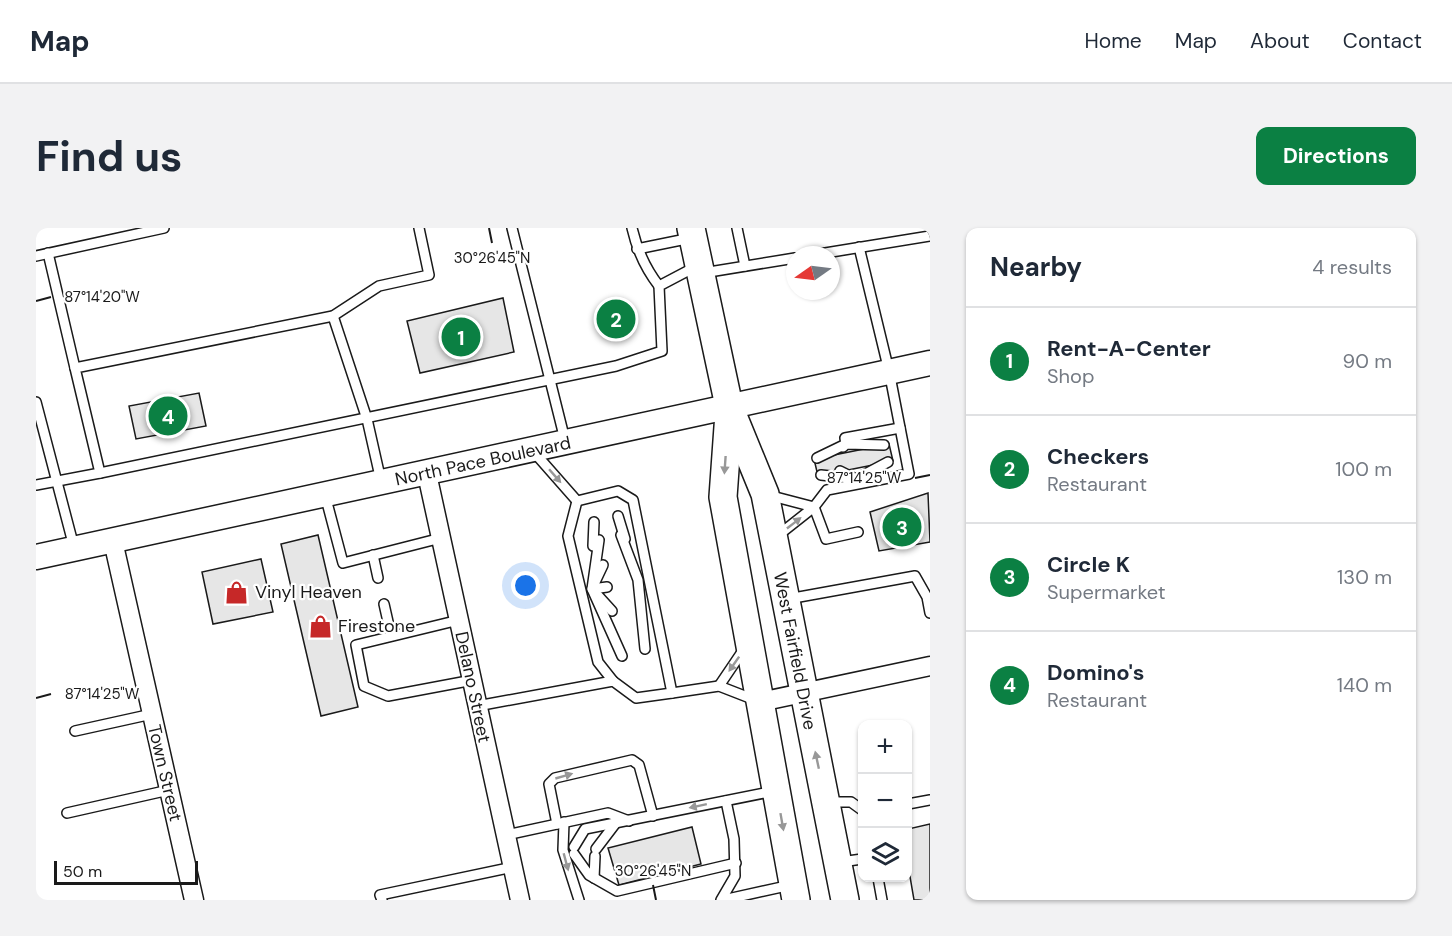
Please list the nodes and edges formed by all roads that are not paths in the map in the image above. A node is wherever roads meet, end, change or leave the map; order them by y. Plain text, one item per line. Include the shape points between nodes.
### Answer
1 (164, 228) edge
2 (418, 228) edge
3 (512, 228) edge
4 (632, 228) edge
5 (737, 228) edge
6 (692, 233) edge
7 (930, 236) edge
8 (859, 247) junction
9 (637, 249) junction
10 (840, 250) edge
11 (48, 253) junction
12 (36, 256) edge
13 (786, 259) edge
14 (745, 266) junction
15 (700, 269) junction
16 (659, 286) junction
17 (333, 316) junction
18 (930, 363) edge
19 (75, 368) junction
20 (890, 371) junction
21 (550, 380) junction
22 (36, 402) edge
23 (729, 406) junction
24 (367, 419) junction
25 (900, 428) junction
26 (565, 443) junction
27 (846, 444) junction
28 (884, 445) dead end
29 (864, 449) dead end
30 (533, 450) junction
31 (837, 454) dead end
32 (817, 458) dead end
33 (888, 462) dead end
34 (867, 466) dead end
35 (840, 471) dead end
36 (100, 473) junction
37 (427, 474) junction
38 (821, 475) dead end
39 (58, 481) junction
40 (856, 482) junction
41 (381, 483) junction
42 (36, 485) edge
43 (765, 494) junction
44 (325, 495) junction
45 (577, 501) junction
46 (814, 507) junction
47 (618, 516) dead end
48 (594, 522) dead end
49 (858, 532) dead end
50 (621, 535) dead end
51 (441, 538) junction
52 (774, 539) junction
53 (598, 540) dead end
54 (113, 541) junction
55 (75, 549) junction
56 (373, 555) junction
57 (36, 557) edge
58 (626, 560) dead end
59 (603, 565) dead end
60 (378, 578) dead end
61 (649, 578) junction
62 (635, 581) junction
63 (608, 586) dead end
64 (592, 589) junction
65 (579, 591) junction
66 (785, 600) junction
67 (384, 604) dead end
68 (636, 606) dead end
69 (612, 611) dead end
70 (930, 613) edge
71 (459, 620) junction
72 (640, 630) dead end
73 (391, 635) junction
74 (618, 635) dead end
75 (749, 642) junction
76 (645, 650) dead end
77 (622, 656) dead end
78 (930, 666) edge
79 (473, 680) junction
80 (613, 681) junction
81 (719, 686) junction
82 (802, 692) junction
83 (672, 693) junction
84 (760, 702) junction
85 (477, 706) junction
86 (152, 714) junction
87 (75, 731) dead end
88 (169, 790) junction
89 (776, 791) junction
90 (930, 800) edge
91 (726, 801) junction
92 (825, 802) junction
93 (912, 803) edge
94 (858, 807) edge
95 (67, 813) dead end
96 (653, 816) junction
97 (629, 821) junction
98 (561, 823) junction
99 (615, 824) junction
100 (506, 835) junction
101 (850, 861) edge
102 (736, 862) junction
103 (513, 867) junction
104 (594, 878) junction
105 (879, 882) edge
106 (794, 892) edge
107 (194, 900) edge
108 (382, 900) edge
109 (520, 900) edge
110 (579, 900) edge
111 (722, 900) edge
112 (845, 900) edge
113 (882, 900) edge

1 - 11 lane
2 - 17 lane via 429,275 379,286
3 - 21 lane
4 - 9 lane
5 - 14 lane
6 - 9 lane
6 - 15 main road, West Fairfield Drive
7 - 8 lane
8 - 10 lane
8 - 20 lane
9 - 16 lane
11 - 12 lane
11 - 19 lane
13 - 14 lane
14 - 15 lane
15 - 16 lane
15 - 23 main road, West Fairfield Drive
16 - 21 lane via 662,351
17 - 19 lane
17 - 24 lane
18 - 20 main road, North Pace Boulevard
19 - 36 lane
20 - 23 main road, North Pace Boulevard
20 - 25 lane
21 - 24 lane
21 - 26 lane
22 - 39 lane
23 - 26 main road, North Pace Boulevard
23 - 43 main road, West Fairfield Drive
23 -> 75 main road, West Fairfield Drive via 723,497
24 - 36 lane
24 - 41 lane
25 - 27 lane via 844,438
25 - 40 lane via 909,474
26 - 30 main road, North Pace Boulevard
27 - 28 lane
27 - 29 lane
27 - 31 lane
27 - 32 lane
30 - 37 main road, North Pace Boulevard
30 -> 45 lane
33 - 40 lane
34 - 40 lane
35 - 40 lane
36 - 39 lane
37 - 41 main road, North Pace Boulevard
37 - 51 street, Delano Street
38 - 40 lane
39 - 42 lane
39 - 55 lane
40 - 46 lane via 827,490
41 - 44 main road, North Pace Boulevard
43 - 46 lane
43 - 52 main road, West Fairfield Drive
44 - 54 main road, North Pace Boulevard
44 - 56 lane via 343,563
45 - 61 lane via 618,491 633,500
45 - 65 lane via 568,536
46 - 49 lane via 826,539
52 -> 46 lane
47 - 62 lane
48 - 64 lane
50 - 62 lane
51 - 56 lane
51 - 71 street, Delano Street
52 - 66 main road, West Fairfield Drive
53 - 64 lane
54 - 55 main road, North Pace Boulevard
54 - 86 street, Town Street
55 - 57 main road, North Pace Boulevard
56 - 60 lane
58 - 62 lane
59 - 64 lane
61 - 62 lane
61 - 83 lane
62 - 68 lane
62 - 72 lane
62 - 76 lane
63 - 64 lane
64 - 65 lane
64 - 69 lane
64 - 74 lane
64 - 77 lane
65 - 80 lane via 598,662
66 - 70 lane via 915,576 927,597
66 - 82 main road, West Fairfield Drive
67 - 73 lane
71 - 73 lane
71 - 79 street, Delano Street
73 - 79 lane via 356,645 364,686 388,696
75 -> 81 lane
75 - 84 main road, West Fairfield Drive
78 - 82 street
79 - 85 street, Delano Street
80 - 83 lane via 636,698
80 - 85 lane
81 - 83 lane
81 - 84 lane
82 - 84 street
92 -> 82 main road, West Fairfield Drive
84 - 89 main road, West Fairfield Drive
85 - 100 street, Delano Street
86 - 87 lane
86 - 88 street, Town Street
88 - 95 lane
88 - 107 street, Town Street
89 - 91 lane
89 -> 106 main road, West Fairfield Drive
90 - 93 lane
91 -> 96 lane
91 - 102 lane
92 - 94 lane via 851,802
92 - 101 main road, West Fairfield Drive
96 - 97 lane
98 -> 96 lane via 549,784 555,778 632,760 639,765
97 - 98 lane via 608,813
97 - 99 lane
98 - 100 lane
98 -> 110 lane via 563,850
99 - 104 lane via 595,853
99 - 104 lane via 585,829 574,850
100 - 103 street, Delano Street
101 - 112 main road, West Fairfield Drive
102 - 104 lane via 617,891
102 - 111 lane via 735,876
103 - 108 lane via 380,895
103 - 109 street, Delano Street
105 - 113 lane
106 - 111 lane

